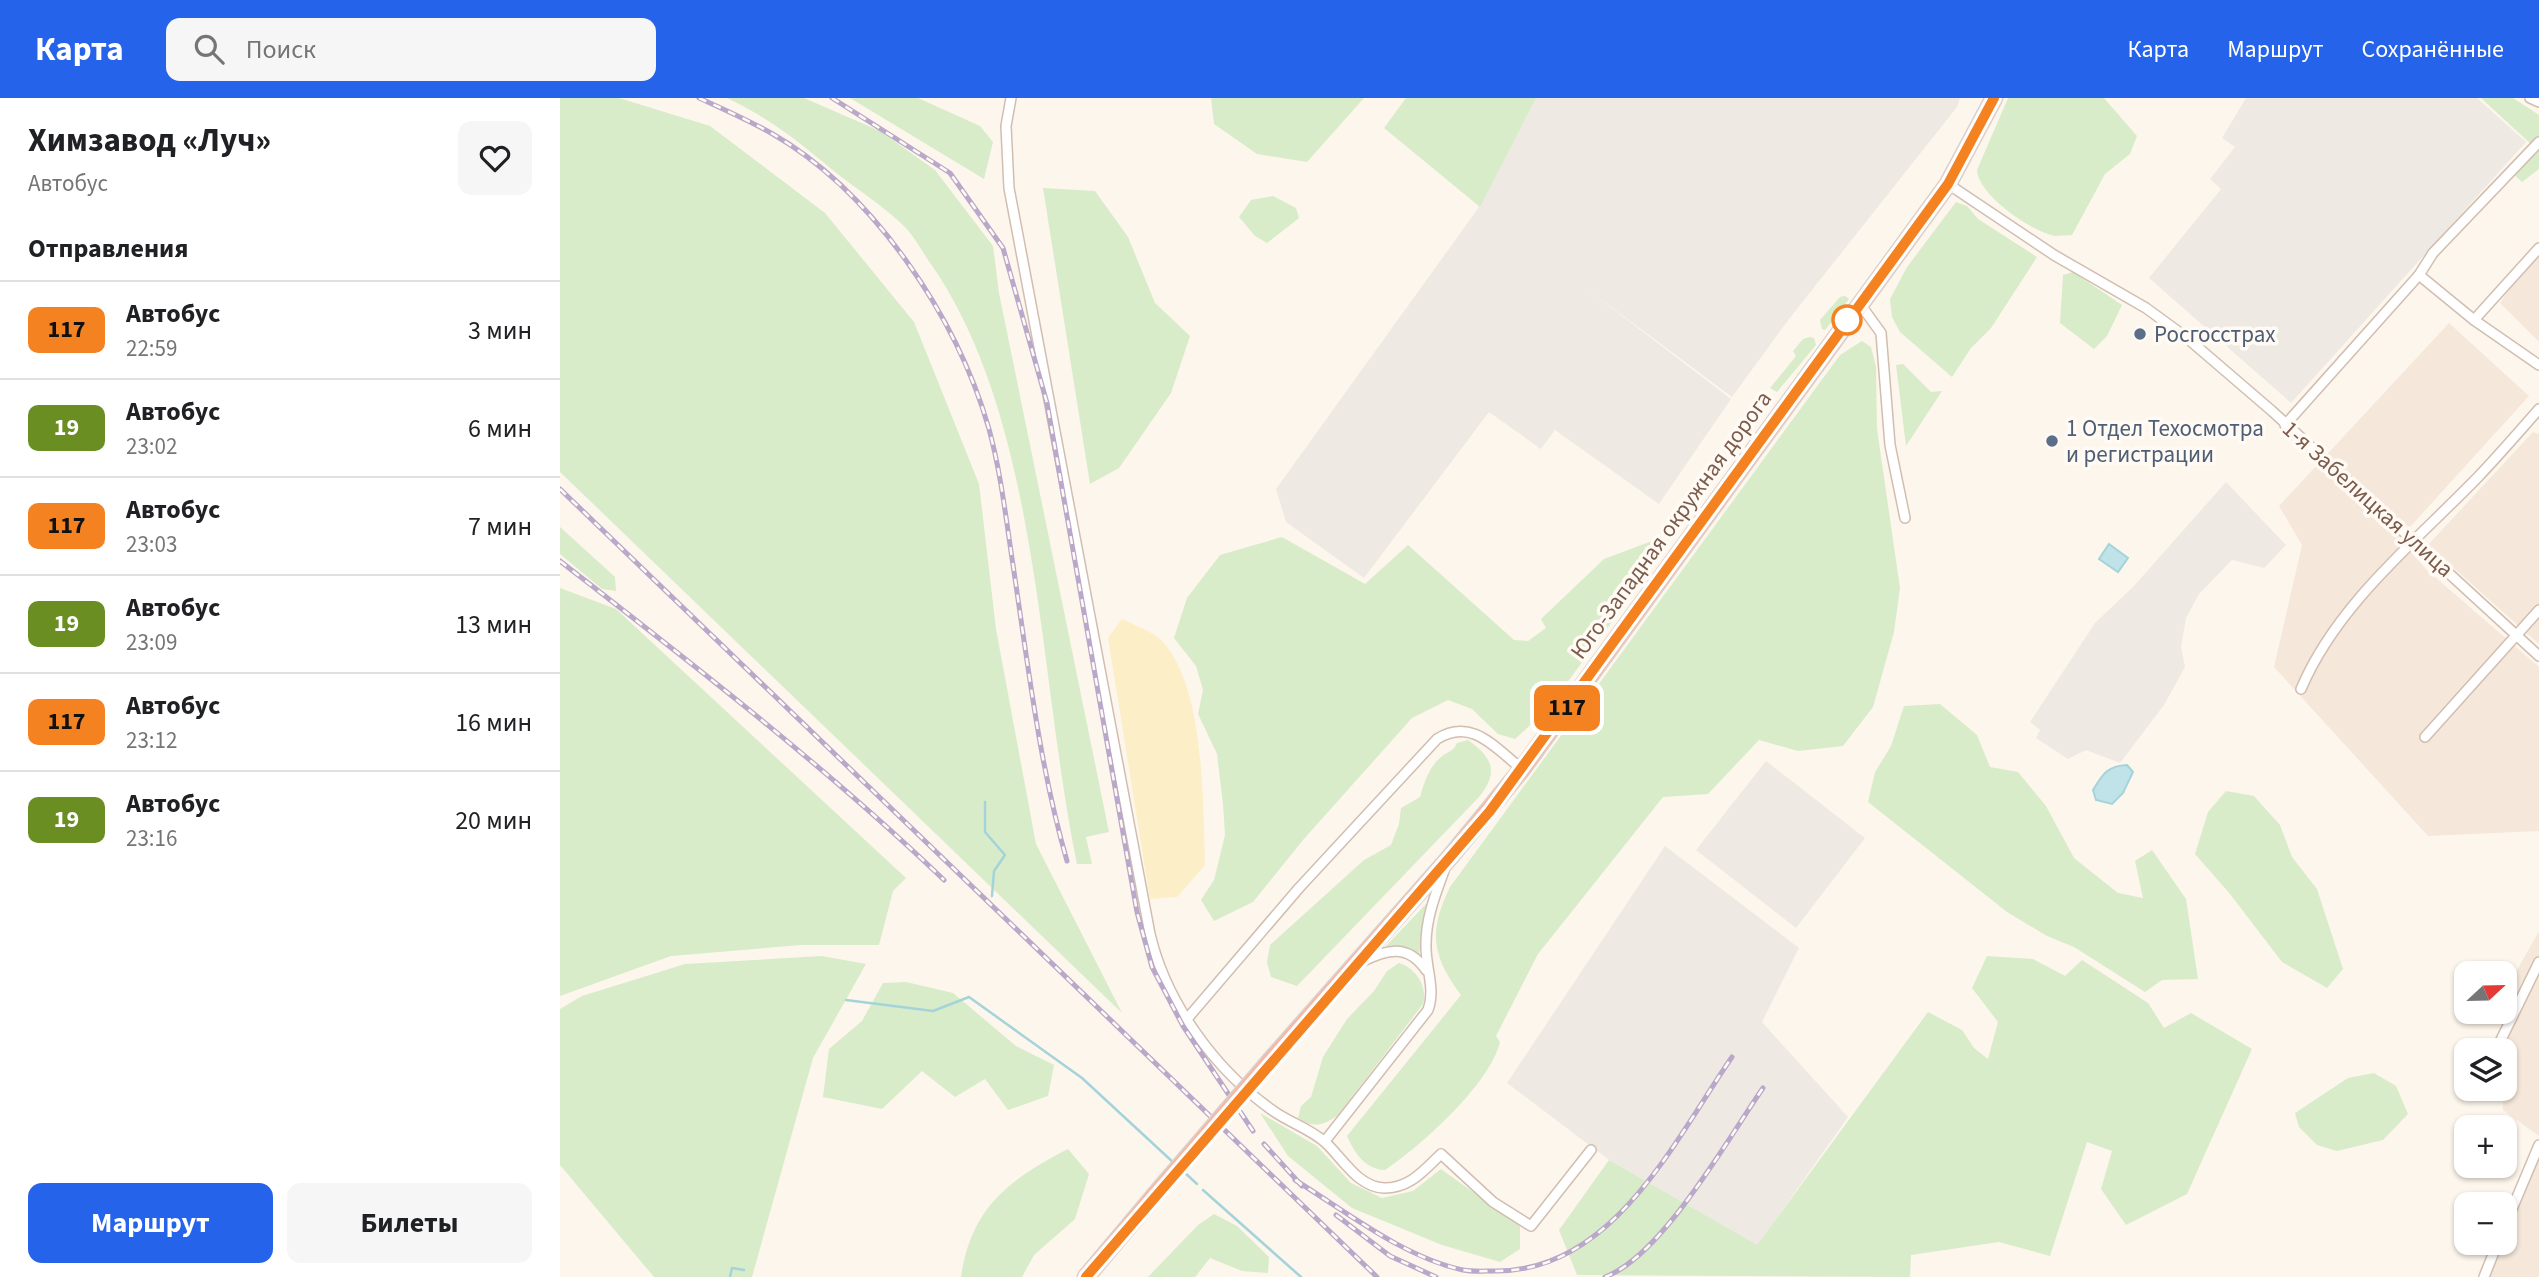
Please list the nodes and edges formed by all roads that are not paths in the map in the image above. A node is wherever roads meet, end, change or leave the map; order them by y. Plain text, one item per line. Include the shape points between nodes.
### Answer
1 (1011, 98) edge
2 (1994, 98) edge
3 (2530, 98) edge
4 (2539, 102) edge
5 (2539, 142) edge
6 (1948, 184) junction
7 (2539, 248) edge
8 (2419, 275) junction
9 (1860, 304) junction
10 (2474, 320) junction
11 (2539, 365) edge
12 (2539, 409) edge
13 (2286, 425) junction
14 (1905, 518) dead end
15 (2414, 541) junction
16 (2539, 610) edge
17 (2516, 635) junction
18 (2539, 656) edge
19 (2301, 689) dead end
20 (2425, 737) dead end
21 (1522, 769) junction
22 (1450, 857) junction
23 (2539, 962) edge
24 (1352, 967) junction
25 (1427, 971) junction
26 (1187, 1019) junction
27 (2502, 1038) edge
28 (1325, 1141) junction
29 (2539, 1145) edge
30 (1591, 1150) dead end
31 (2517, 1197) edge
32 (2493, 1255) edge
33 (1086, 1277) edge
34 (2484, 1277) edge

1 - 26 street via 1006,126 1009,188 1084,595 1155,958
2 - 6 highway, Юго-Западная окружная дорога
3 - 4 street
5 - 8 street via 2433,253
6 - 9 highway, Юго-Западная окружная дорога
6 - 13 street, 1-я Забелицкая улица via 2054,255 2146,308
7 - 10 street
8 - 10 street
8 - 13 street
9 - 14 street via 1881,333 1890,445
9 - 21 highway, Юго-Западная окружная дорога
10 - 11 street
12 - 15 street
13 - 15 street, 1-я Забелицкая улица
15 - 17 street, 1-я Забелицкая улица
15 - 19 street via 2342,622 2312,662
16 - 17 street
17 - 18 street, 1-я Забелицкая улица
17 - 20 street
21 - 22 highway, Юго-Западная окружная дорога
21 - 26 street via 1469,730 1437,739 1299,888
22 - 24 highway, Юго-Западная окружная дорога
22 - 25 street via 1429,915
23 - 27 street
24 - 25 street via 1383,951 1399,950 1415,956
24 - 33 highway, Юго-Западная окружная дорога, bridge
25 - 28 street via 1432,992 1428,1010
26 - 28 street via 1213,1054 1262,1102
28 - 30 street via 1355,1176 1381,1188 1408,1185 1441,1154 1493,1202 1531,1226
29 - 31 street
32 - 34 street

